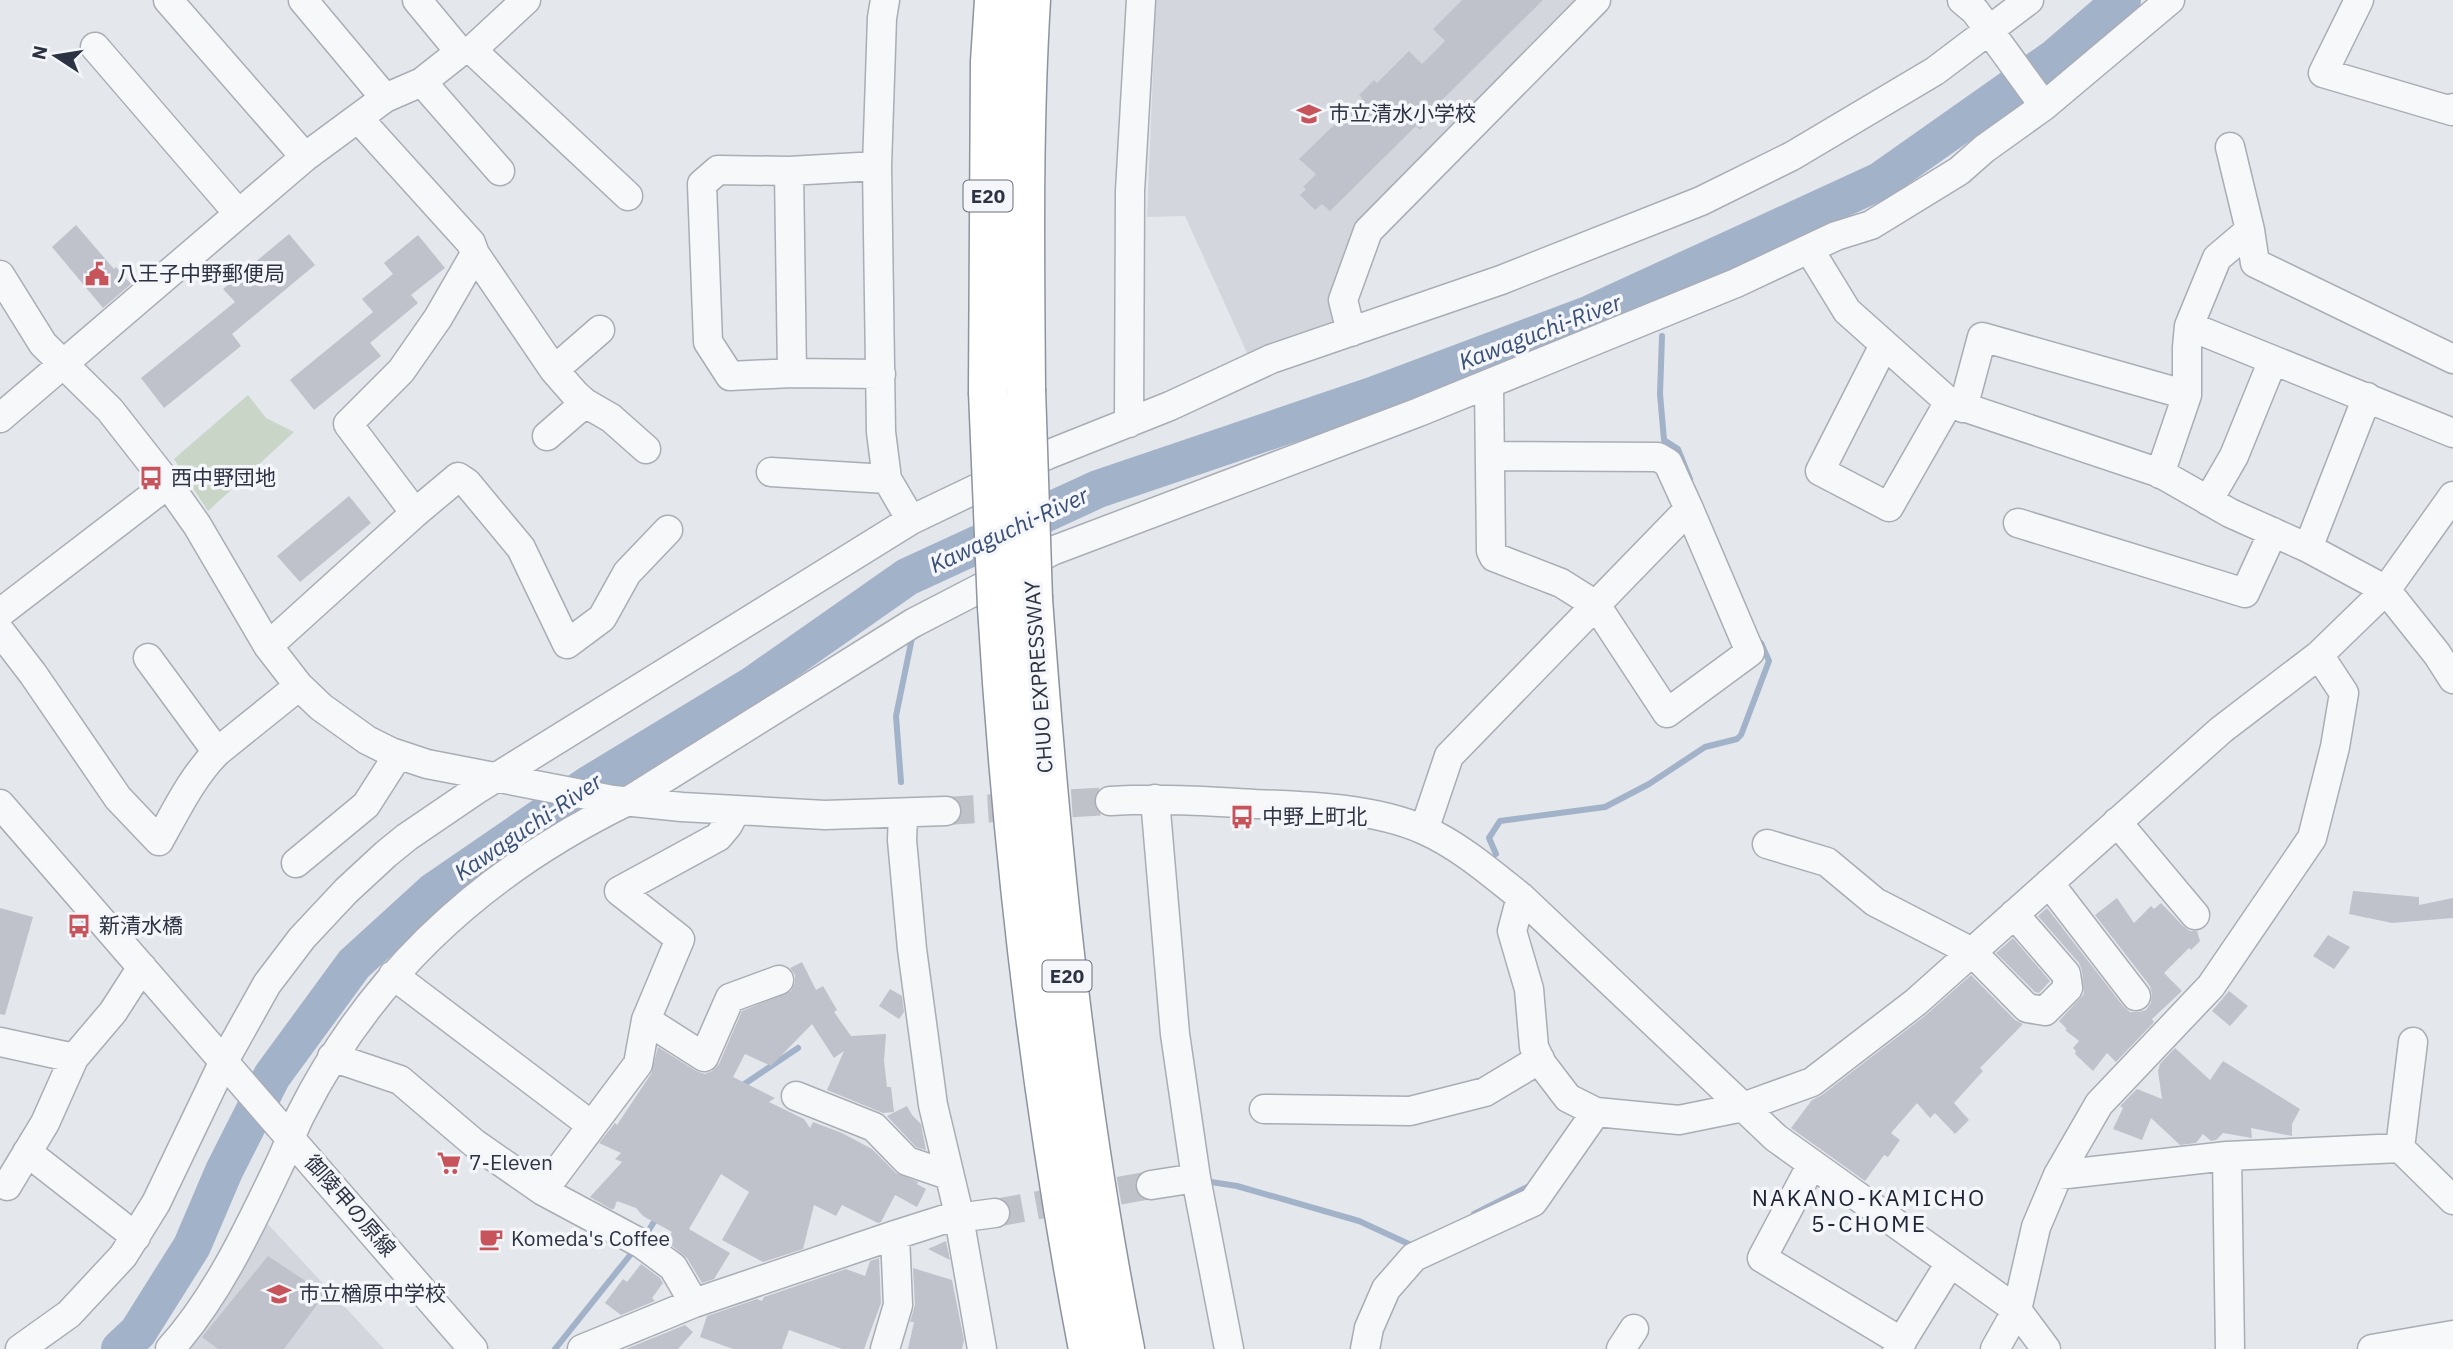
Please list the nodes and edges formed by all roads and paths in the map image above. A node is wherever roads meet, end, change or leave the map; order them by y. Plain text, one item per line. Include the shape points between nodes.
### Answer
1 (168, 0) edge
2 (303, 0) edge
3 (417, 0) edge
4 (885, 0) edge
5 (993, 0) edge
6 (1031, 0) edge
7 (1141, 0) edge
8 (1596, 0) edge
9 (1962, 0) edge
10 (2029, 0) edge
11 (2171, 0) edge
12 (2359, 0) edge
13 (512, 4) edge
14 (1991, 34) junction
15 (95, 47) dead end
16 (466, 51) junction
17 (422, 82) junction
18 (385, 98) junction
19 (2042, 104) junction
20 (2453, 108) edge
21 (358, 118) junction
22 (2230, 147) dead end
23 (305, 157) junction
24 (877, 166) junction
25 (500, 171) dead end
26 (789, 171) junction
27 (628, 196) dead end
28 (238, 213) junction
29 (2250, 230) junction
30 (1808, 249) junction
31 (475, 254) junction
32 (0, 275) edge
33 (2189, 326) junction
34 (600, 330) dead end
35 (1351, 332) junction
36 (1884, 345) junction
37 (2453, 359) edge
38 (2273, 360) junction
39 (64, 364) junction
40 (554, 370) junction
41 (792, 373) junction
42 (881, 374) junction
43 (1489, 384) junction
44 (2188, 395) junction
45 (2367, 397) junction
46 (585, 403) junction
47 (1956, 405) junction
48 (0, 418) edge
49 (1129, 423) junction
50 (2453, 433) edge
51 (547, 436) dead end
52 (646, 449) dead end
53 (1491, 456) junction
54 (771, 472) dead end
55 (2160, 474) junction
56 (887, 479) junction
57 (168, 484) junction
58 (2453, 496) edge
59 (2208, 500) junction
60 (1689, 509) junction
61 (415, 513) junction
62 (911, 520) junction
63 (2018, 523) dead end
64 (668, 530) dead end
65 (2273, 533) junction
66 (2308, 548) junction
67 (2386, 590) junction
68 (1015, 603) junction
69 (1596, 605) junction
70 (0, 613) edge
71 (0, 631) edge
72 (268, 646) junction
73 (2319, 655) junction
74 (148, 658) dead end
75 (2453, 679) edge
76 (299, 687) junction
77 (217, 752) junction
78 (398, 755) junction
79 (498, 778) junction
80 (1155, 799) junction
81 (621, 800) junction
82 (1110, 801) tunnel mouth
83 (0, 804) edge
84 (736, 810) junction
85 (946, 811) tunnel mouth
86 (903, 814) junction
87 (2117, 822) junction
88 (1424, 830) junction
89 (1768, 844) dead end
90 (296, 863) dead end
91 (2049, 883) junction
92 (1521, 897) junction
93 (2014, 914) junction
94 (2195, 915) dead end
95 (1972, 952) junction
96 (142, 967) junction
97 (393, 975) junction
98 (779, 980) dead end
99 (2136, 996) dead end
100 (646, 1020) junction
101 (0, 1042) edge
102 (2413, 1042) dead end
103 (332, 1057) junction
104 (74, 1058) junction
105 (1540, 1059) junction
106 (227, 1065) junction
107 (796, 1096) dead end
108 (1743, 1107) junction
109 (1265, 1109) dead end
110 (1596, 1112) junction
111 (591, 1125) junction
112 (286, 1133) junction
113 (2400, 1148) junction
114 (27, 1152) junction
115 (2227, 1156) junction
116 (1812, 1164) junction
117 (948, 1175) junction
118 (2058, 1175) junction
119 (1196, 1178) junction
120 (1151, 1185) tunnel mouth
121 (7, 1186) dead end
122 (543, 1191) junction
123 (2453, 1200) edge
124 (995, 1213) tunnel mouth
125 (959, 1217) junction
126 (895, 1235) junction
127 (136, 1237) junction
128 (1950, 1263) junction
129 (695, 1303) junction
130 (2017, 1310) junction
131 (2453, 1335) edge
132 (1900, 1345) edge
133 (20, 1349) edge
134 (170, 1349) edge
135 (473, 1349) edge
136 (582, 1349) edge
137 (885, 1349) edge
138 (982, 1349) edge
139 (1087, 1349) edge
140 (1125, 1349) edge
141 (1229, 1349) edge
142 (1366, 1349) edge
143 (1995, 1349) edge
144 (2046, 1349) edge
145 (2230, 1349) edge
146 (2372, 1349) edge

1 - 23 street
2 - 18 street
3 - 16 street
4 - 24 street
5 - 68 highway, CHUO EXPRESSWAY / E20, bridge via 988,392
6 - 68 highway, CHUO EXPRESSWAY / E20, bridge via 1026,389
7 - 49 street via 1130,191
8 - 35 street via 1368,231 1343,300
9 - 14 street
10 - 14 street
11 - 19 street
12 - 20 street via 2323,72
13 - 16 street
14 - 19 street
14 - 35 street via 1793,156 1701,201 1501,280
15 - 28 street
16 - 17 street
16 - 27 street
17 - 18 street
17 - 25 street
18 - 21 street
19 - 30 street via 1959,171 1911,201 1871,225
21 - 23 street
21 - 31 street via 471,243
22 - 29 street
23 - 28 street
24 - 26 street
24 - 42 street
26 - 41 street
26 - 41 street via 718,170 702,184 708,342 730,376
28 - 39 street
29 - 33 street via 2217,258
29 - 37 street via 2255,263
30 - 36 street via 1847,311
30 - 43 street
31 - 40 street
31 - 61 street via 401,371 348,424
32 - 39 street via 43,344
33 - 38 street
33 - 44 street
34 - 40 street
35 - 49 street via 1271,359
36 - 47 street
36 - 47 street via 1820,471 1889,507
38 - 45 street
38 - 59 street via 2234,456
39 - 48 street
39 - 57 street via 110,410
40 - 46 street
41 - 42 street
42 - 56 street
43 - 53 street
43 - 81 street via 1052,551 914,624
44 - 47 street via 1982,337
44 - 55 street
45 - 50 street
45 - 66 street
46 - 51 street
46 - 52 street via 611,418
47 - 55 street
49 - 62 street via 1047,455
53 - 60 street via 1658,457 1668,463
53 - 69 street via 1494,557 1561,583
54 - 56 street
55 - 59 street
56 - 62 street
57 - 70 street
57 - 72 street via 197,524
58 - 67 street
59 - 65 street
60 - 69 street
60 - 69 street via 1750,652 1667,713
61 - 64 street via 458,477 467,483 521,548 567,644 602,618 627,573
61 - 72 street
62 - 79 street
63 - 65 street via 2245,593
65 - 66 street
66 - 67 street
67 - 73 street
67 - 75 street
68 - 139 highway, CHUO EXPRESSWAY / E20 via 1006,759 1034,1014
68 - 140 highway, CHUO EXPRESSWAY / E20 via 1044,753 1093,1165
69 - 88 street via 1448,755
71 - 77 street via 118,798 159,841 181,800
72 - 76 street
73 - 87 street via 2221,730
73 - 118 street via 2344,693 2312,838 2211,985 2099,1104
74 - 77 street
76 - 77 street
76 - 78 street via 368,740
78 - 79 street
78 - 90 street via 366,805
79 - 81 street
79 - 106 street via 407,837 346,891 267,984
80 - 82 street
80 - 88 street via 1363,812
80 - 119 street via 1175,1034
81 - 84 street
81 - 97 street via 485,888
83 - 96 street
84 - 86 street
84 - 100 street via 718,837 620,891 680,939
85 - 86 street
86 - 117 street via 912,949 933,1105
87 - 91 street
87 - 94 street
88 - 92 street via 1479,863
89 - 95 street via 1826,862 1875,902
91 - 93 street
91 - 99 street
92 - 105 street via 1512,931 1529,989 1534,1047
92 - 108 street
93 - 95 street
93 - 95 street via 2066,974 2068,988 2045,1011 2027,1008
95 - 108 street via 1812,1083
96 - 104 street via 114,1012
96 - 106 street
97 - 103 street
97 - 111 street
98 - 100 street via 730,998 704,1057
100 - 111 street via 638,1064
101 - 104 street
102 - 113 street
103 - 112 street
103 - 122 street via 400,1080 474,1143
104 - 114 street
105 - 109 street via 1485,1092 1410,1111
105 - 110 street via 1568,1098
106 - 112 street, 御陵甲の原線
106 - 127 street
107 - 117 street via 874,1127 907,1161
108 - 110 street via 1679,1120
108 - 116 street
110 - 142 street via 1533,1202 1414,1257 1386,1289 1368,1328
111 - 122 street
112 - 134 street via 221,1279
112 - 135 street, 御陵甲の原線
113 - 115 street
113 - 123 street
114 - 121 street
114 - 127 street
115 - 118 street
115 - 145 street
116 - 128 street
116 - 132 street via 1762,1258
117 - 125 street
118 - 130 street via 2036,1227
119 - 120 street
119 - 141 street
122 - 129 street via 642,1244 673,1267
124 - 125 street
125 - 126 street
125 - 138 street
126 - 129 street
126 - 137 street via 898,1305
127 - 133 street via 69,1314
128 - 130 street
128 - 132 street
129 - 136 street
130 - 143 street
130 - 144 street
131 - 146 street

